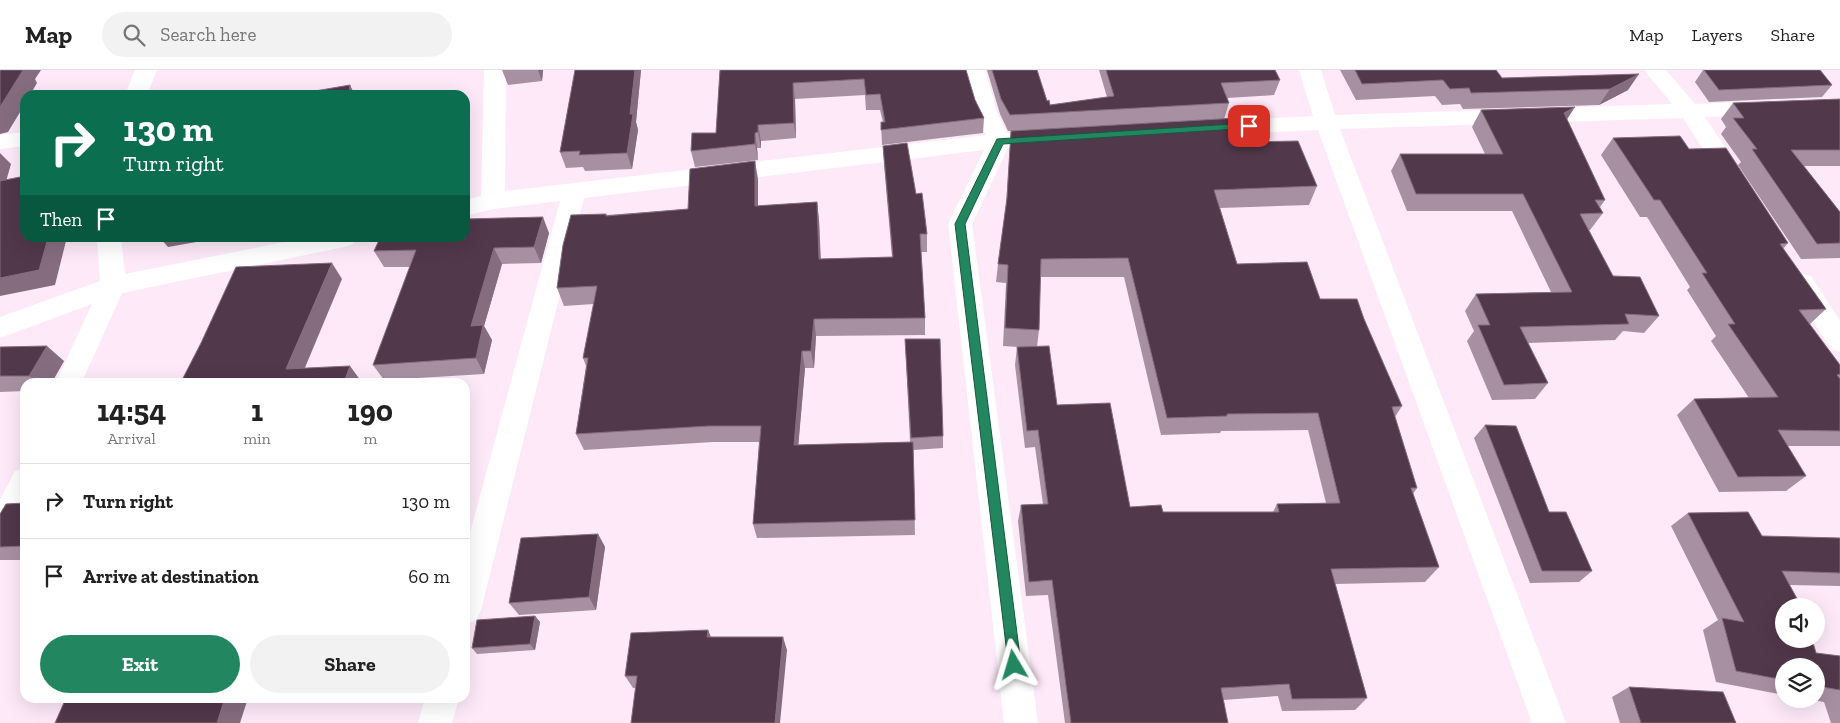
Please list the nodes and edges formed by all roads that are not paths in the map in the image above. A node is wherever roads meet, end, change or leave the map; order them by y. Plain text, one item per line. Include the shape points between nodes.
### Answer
1 (146, 70) edge
2 (495, 70) edge
3 (974, 70) edge
4 (1310, 70) edge
5 (1655, 70) edge
6 (138, 90) edge
7 (1840, 105) edge
8 (1690, 112) junction
9 (1326, 122) junction
10 (1188, 130) edge
11 (1069, 137) edge
12 (20, 140) edge
13 (1000, 141) junction
14 (0, 142) edge
15 (574, 191) junction
16 (493, 201) junction
17 (1749, 202) edge
18 (470, 207) edge
19 (109, 242) edge
20 (325, 242) edge
21 (1792, 268) edge
22 (113, 286) junction
23 (0, 328) edge
24 (1840, 342) edge
25 (71, 378) edge
26 (20, 490) edge
27 (0, 532) edge
28 (470, 591) edge
29 (441, 703) edge
30 (435, 723) edge
31 (1021, 723) edge
32 (1550, 723) edge

1 - 6 street
2 - 16 street
3 - 13 street via 986,115
4 - 9 street
5 - 8 street
7 - 8 street
8 - 9 street
8 - 17 street
9 - 10 street
9 - 32 street
11 - 13 street
12 - 14 street
13 - 15 street
13 - 31 street via 960,224
15 - 16 street
15 - 28 street
16 - 18 street
19 - 22 street
20 - 22 street
21 - 24 street
22 - 23 street
22 - 25 street
26 - 27 street
29 - 30 street

